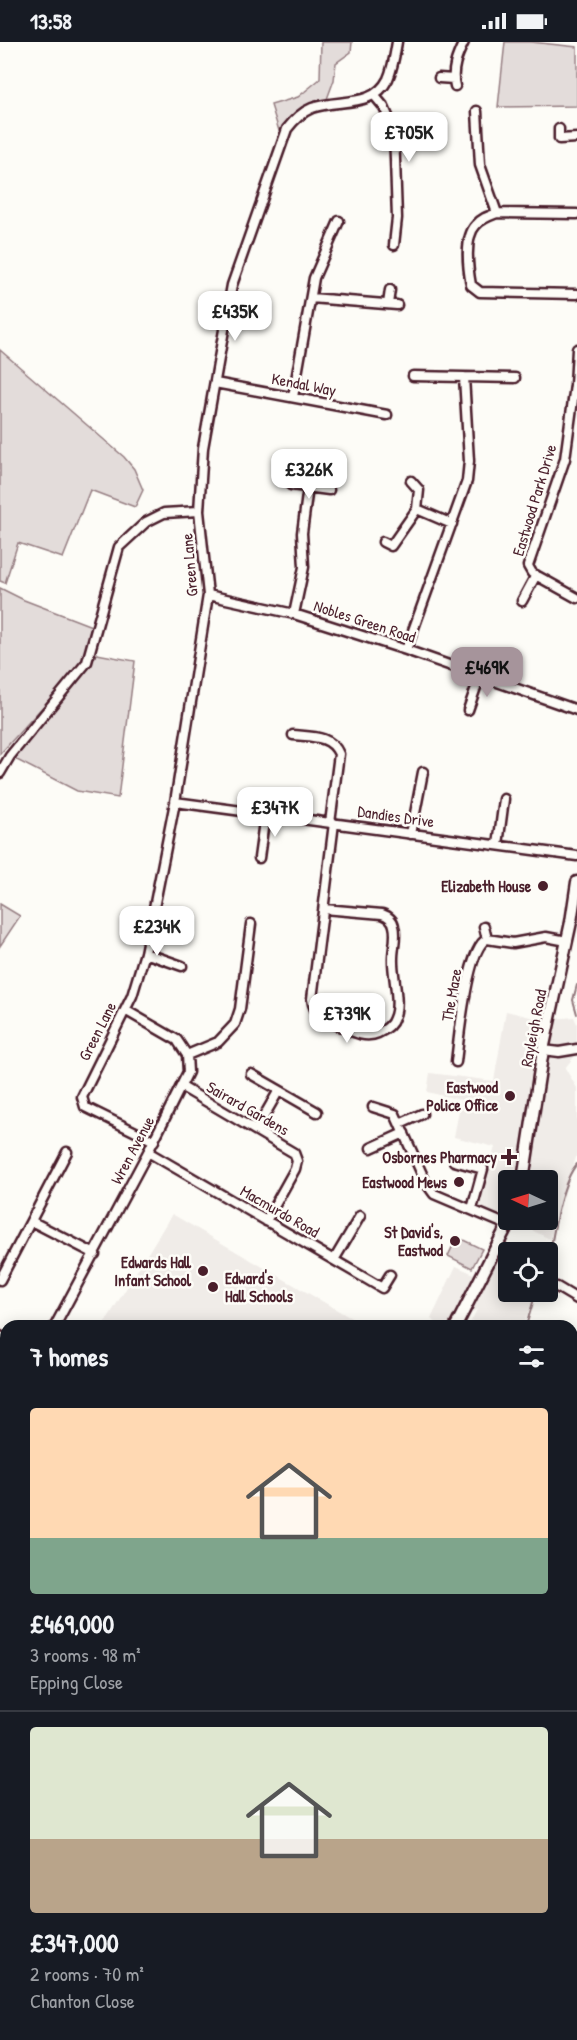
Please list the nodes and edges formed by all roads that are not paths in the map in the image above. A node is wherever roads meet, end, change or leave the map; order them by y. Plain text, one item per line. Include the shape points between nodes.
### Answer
1 (397, 42) edge
2 (464, 42) edge
3 (439, 78) dead end
4 (374, 95) junction
5 (477, 111) dead end
6 (559, 129) dead end
7 (577, 138) edge
8 (496, 213) junction
9 (577, 213) edge
10 (339, 221) dead end
11 (394, 245) dead end
12 (390, 290) dead end
13 (577, 294) edge
14 (311, 297) junction
15 (577, 349) edge
16 (413, 376) dead end
17 (464, 377) junction
18 (515, 378) dead end
19 (215, 382) junction
20 (576, 385) edge
21 (293, 397) junction
22 (387, 415) dead end
23 (411, 481) dead end
24 (291, 485) dead end
25 (308, 487) junction
26 (329, 490) dead end
27 (417, 509) junction
28 (199, 511) junction
29 (452, 524) junction
30 (383, 542) dead end
31 (536, 575) junction
32 (208, 595) junction
33 (577, 598) edge
34 (522, 601) dead end
35 (294, 614) junction
36 (406, 650) junction
37 (480, 676) junction
38 (468, 710) dead end
39 (577, 710) edge
40 (293, 735) dead end
41 (423, 772) dead end
42 (0, 773) edge
43 (504, 799) dead end
44 (175, 802) junction
45 (265, 814) junction
46 (332, 823) junction
47 (411, 834) junction
48 (498, 845) junction
49 (577, 856) edge
50 (259, 858) dead end
51 (577, 882) edge
52 (324, 909) junction
53 (251, 924) dead end
54 (484, 927) dead end
55 (487, 939) junction
56 (567, 941) junction
57 (145, 953) junction
58 (182, 966) dead end
59 (125, 1010) junction
60 (577, 1049) edge
61 (543, 1050) junction
62 (187, 1055) junction
63 (456, 1062) dead end
64 (251, 1074) dead end
65 (182, 1087) junction
66 (279, 1090) junction
67 (373, 1107) dead end
68 (317, 1112) dead end
69 (422, 1114) dead end
70 (402, 1128) junction
71 (256, 1130) junction
72 (154, 1142) junction
73 (371, 1148) dead end
74 (67, 1152) dead end
75 (148, 1152) junction
76 (454, 1161) dead end
77 (525, 1170) edge
78 (472, 1209) junction
79 (360, 1216) dead end
80 (498, 1218) edge
81 (31, 1221) junction
82 (266, 1221) junction
83 (505, 1230) edge
84 (95, 1254) junction
85 (334, 1260) junction
86 (390, 1275) dead end
87 (0, 1280) edge
88 (558, 1288) edge
89 (577, 1299) edge
90 (58, 1320) edge
91 (459, 1320) edge

1 - 4 street via 389,78
2 - 3 street via 456,58 454,82
4 - 11 street via 394,130
4 - 19 street, Green Lane via 314,108 287,129 232,285
5 - 8 street via 480,165
6 - 7 street via 559,139
8 - 9 street
8 - 13 street via 471,231 470,281 474,289
10 - 14 street via 314,278
12 - 14 street via 393,305
14 - 21 street
15 - 20 street, Eastwood Park Drive
16 - 17 street
17 - 18 street
17 - 29 street via 469,461 467,481
19 - 21 street, Kendal Way
19 - 28 street, Green Lane via 203,448
20 - 31 street, Eastwood Park Drive via 565,459 528,566
21 - 22 street, Kendal Way
23 - 27 street via 418,490
24 - 25 street
25 - 26 street
25 - 35 street via 302,532 304,567
27 - 29 street
27 - 30 street via 391,546
28 - 32 street, Green Lane
28 - 42 street via 164,513 146,522 119,547 87,662
29 - 36 street
31 - 33 street, Eastwood Park Drive
31 - 34 street
32 - 35 street, Nobles Green Road
32 - 44 street, Green Lane
35 - 36 street, Nobles Green Road
36 - 37 street, Nobles Green Road
37 - 38 street
37 - 39 street, Nobles Green Road
40 - 46 street via 336,745 339,753
41 - 47 street
43 - 48 street
44 - 45 street, Dandies Drive
44 - 57 street, Green Lane
45 - 46 street, Dandies Drive
45 - 50 street
46 - 47 street, Dandies Drive
46 - 52 street
47 - 48 street, Dandies Drive
48 - 49 street, Dandies Drive
51 - 56 main road, Rayleigh Road
52 - 52 street via 312,999 315,1012 357,1034 379,1033 396,1014 393,922 382,914
53 - 62 street via 235,1024 219,1042
54 - 55 street
55 - 56 street via 513,943 546,937
55 - 63 street, The Maze via 474,956
56 - 61 main road, Rayleigh Road
57 - 58 street
57 - 59 street, Green Lane
59 - 62 street via 172,1035
59 - 72 street, Green Lane via 82,1100 89,1110
60 - 61 street
61 - 77 main road, Rayleigh Road
62 - 65 street, Wren Avenue via 188,1072
64 - 66 street
65 - 71 street, Sairard Gardens
65 - 72 street, Wren Avenue
66 - 68 street
66 - 71 street
67 - 70 street via 393,1113
69 - 70 street
70 - 73 street
70 - 78 street via 434,1194
71 - 82 street, Sairard Gardens via 291,1150 297,1158 295,1169
72 - 75 street, Wren Avenue
74 - 81 street
75 - 82 street, Macmurdo Road
75 - 84 street, Wren Avenue
76 - 78 street via 483,1169
78 - 80 street
79 - 85 street
81 - 84 street
81 - 87 street
82 - 85 street, Macmurdo Road
83 - 91 main road
84 - 90 street, Wren Avenue
85 - 86 street, Macmurdo Road via 382,1288
88 - 89 street

